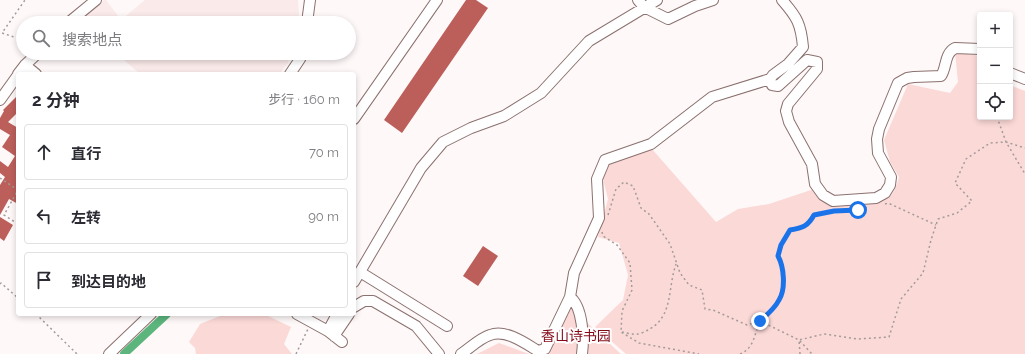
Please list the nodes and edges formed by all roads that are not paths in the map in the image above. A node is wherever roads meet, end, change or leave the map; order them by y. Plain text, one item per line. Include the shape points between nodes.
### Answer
1 (96, 0) edge
2 (310, 0) edge
3 (437, 0) edge
4 (657, 0) edge
5 (712, 0) edge
6 (782, 0) edge
7 (641, 4) edge
8 (77, 16) edge
9 (307, 16) edge
10 (977, 49) edge
11 (30, 60) edge
12 (300, 60) edge
13 (25, 65) junction
14 (20, 72) edge
15 (34, 72) edge
16 (291, 72) edge
17 (1013, 74) edge
18 (16, 77) edge
19 (770, 79) junction
20 (1025, 79) edge
21 (0, 100) edge
22 (356, 117) edge
23 (360, 272) junction
24 (356, 279) edge
25 (570, 297) junction
26 (356, 306) edge
27 (150, 316) edge
28 (300, 316) edge
29 (336, 316) edge
30 (347, 316) edge
31 (447, 326) dead end
32 (331, 333) junction
33 (342, 342) dead end
34 (109, 354) edge
35 (439, 354) edge
36 (461, 354) edge
37 (582, 354) edge

1 - 8 street
2 - 9 street
3 - 22 street
4 - 7 street
5 - 7 street via 668,19
6 - 19 street via 795,15 801,28 803,47
7 - 23 street via 589,41 541,93 504,116 443,142 421,168
10 - 19 street via 955,48 947,55 941,76 907,78 898,83 877,140 878,153 891,177 890,184 885,193 876,198 833,201 823,195 814,184 812,164 789,122 786,111 788,104 817,69 817,62 806,60 778,86 772,85
11 - 13 street
12 - 16 street
13 - 14 street
13 - 15 street
17 - 20 street
18 - 21 street
19 - 25 street via 712,97 651,144 605,160 597,179 599,218 574,273
23 - 24 street
23 - 31 street
25 - 36 street via 545,349 538,351 518,339 502,334 491,334
25 - 37 street via 576,301 584,338
26 - 35 street via 364,301 373,301 416,326
27 - 34 street
28 - 32 street
29 - 32 street
30 - 32 street
32 - 33 street

